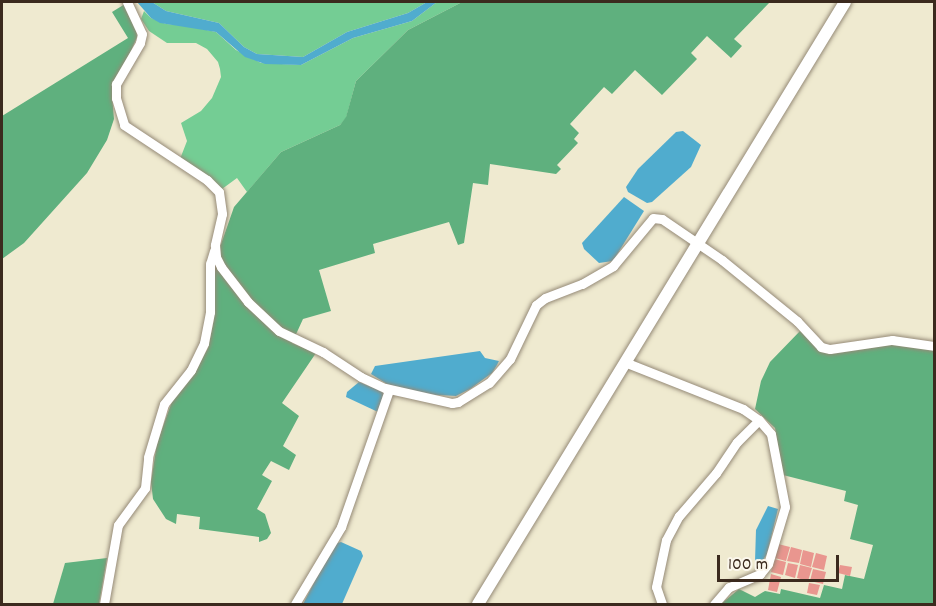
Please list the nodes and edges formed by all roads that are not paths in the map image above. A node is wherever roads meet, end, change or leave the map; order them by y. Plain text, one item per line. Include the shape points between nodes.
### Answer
1 (127, 2) edge
2 (845, 2) edge
3 (698, 244) junction
4 (215, 248) junction
5 (934, 345) edge
6 (627, 363) junction
7 (389, 390) junction
8 (759, 420) junction
9 (104, 604) edge
10 (295, 604) edge
11 (478, 604) edge
12 (662, 604) edge
13 (714, 604) edge

1 - 4 street via 142,34 116,84 121,120 130,132 207,180 219,192 222,214
2 - 3 street
3 - 5 street via 797,321 821,347 892,340
3 - 6 street
3 - 7 street via 662,219 653,218 613,266 536,305 510,359 489,383 452,403
4 - 7 street via 221,267 248,302 279,331
4 - 9 street via 210,264 210,312 204,343 191,370 164,404 148,457 145,488 118,525
6 - 8 street via 743,409
6 - 11 street
7 - 10 street via 341,527
8 - 12 street via 679,516 666,540 656,587
8 - 13 street via 774,443 785,507 766,568 729,587

